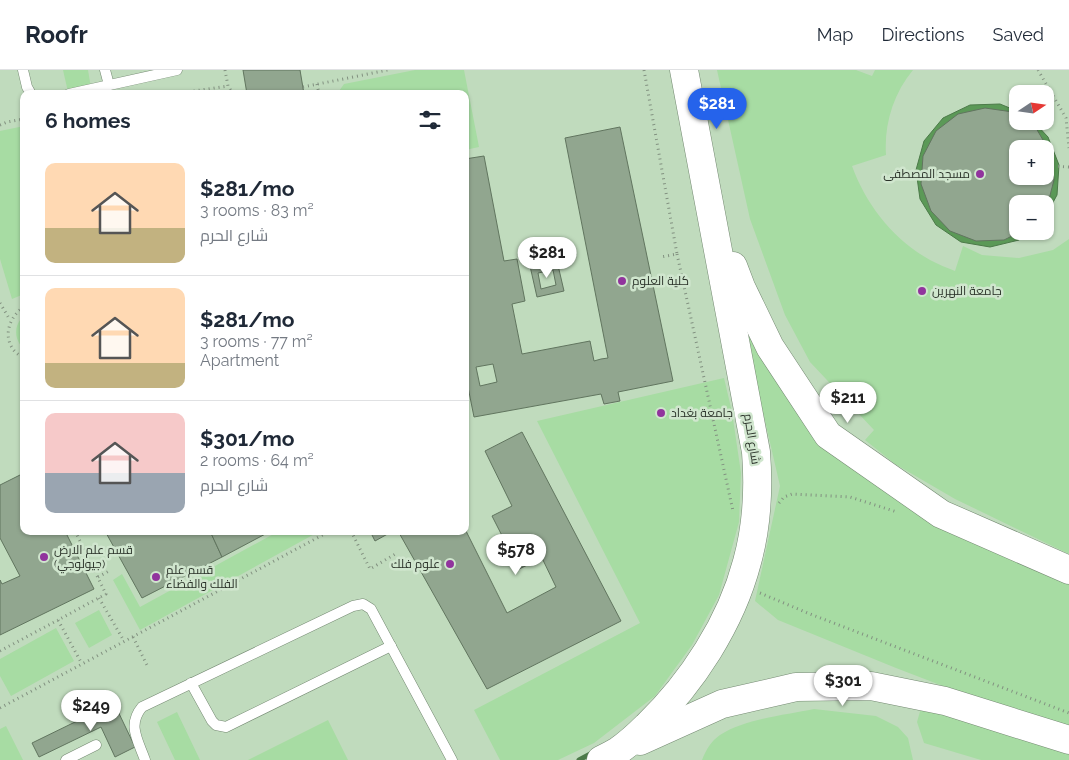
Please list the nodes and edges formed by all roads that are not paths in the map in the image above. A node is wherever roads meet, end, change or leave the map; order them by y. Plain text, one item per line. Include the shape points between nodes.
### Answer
1 (23, 70) edge
2 (106, 70) edge
3 (177, 70) edge
4 (684, 70) edge
5 (108, 85) junction
6 (29, 90) edge
7 (86, 90) edge
8 (708, 199) junction
9 (1069, 570) edge
10 (391, 646) junction
11 (191, 684) junction
12 (1069, 740) edge
13 (96, 745) dead end
14 (610, 755) edge
15 (66, 760) edge
16 (146, 760) edge
17 (452, 760) edge

1 - 6 lane
2 - 5 lane
3 - 5 lane
4 - 8 street, شارع الحرم
5 - 7 lane
8 - 9 street via 741,287 770,347 828,436 941,514
8 - 14 street, شارع الحرم via 756,452 756,519 740,584 707,652 664,709 639,734
10 - 11 lane via 371,609 363,604
10 - 11 lane via 226,727 212,721
10 - 17 lane
11 - 16 lane via 142,707 135,715 134,727
12 - 14 street via 946,701 871,686 796,687 722,704
13 - 15 lane

